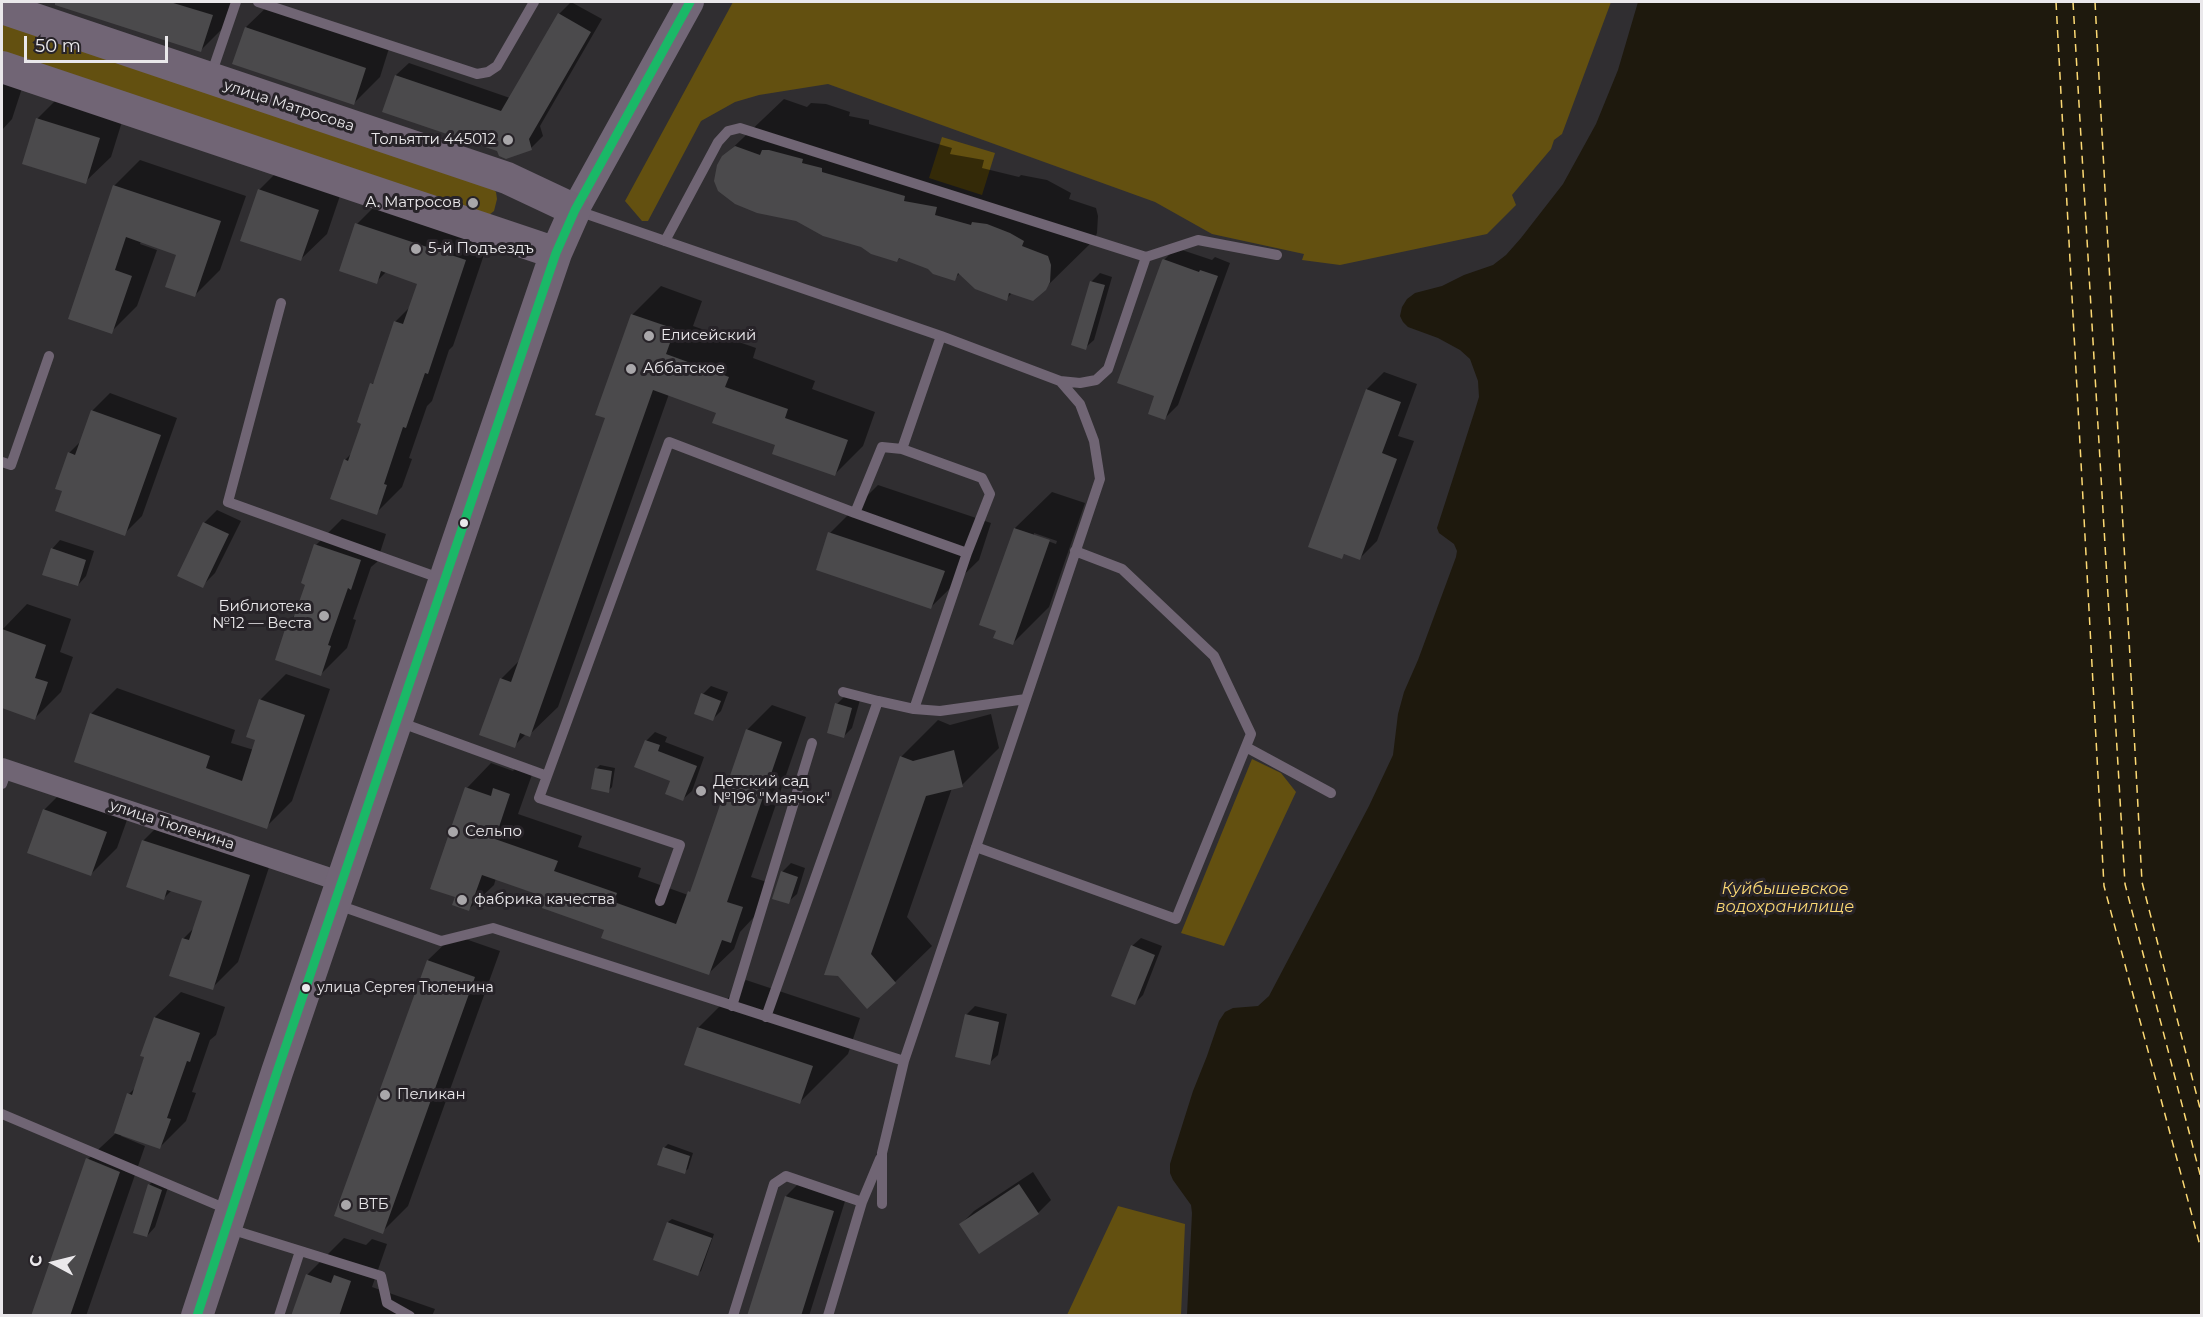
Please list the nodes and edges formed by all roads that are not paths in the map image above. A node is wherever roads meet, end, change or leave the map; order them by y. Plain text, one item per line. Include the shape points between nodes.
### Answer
1 (236, 2) edge
2 (258, 2) edge
3 (534, 2) edge
4 (690, 2) edge
5 (2, 8) edge
6 (2, 67) edge
7 (210, 80) junction
8 (575, 210) junction
9 (665, 241) junction
10 (556, 253) junction
11 (1277, 255) dead end
12 (1146, 257) junction
13 (281, 303) dead end
14 (941, 336) junction
15 (48, 356) dead end
16 (1060, 381) junction
17 (902, 449) junction
18 (2, 462) edge
19 (855, 513) junction
20 (1075, 551) junction
21 (967, 553) junction
22 (445, 580) junction
23 (843, 692) dead end
24 (1026, 699) junction
25 (878, 701) junction
26 (914, 709) junction
27 (397, 721) junction
28 (812, 743) dead end
29 (1246, 747) junction
30 (3, 774) edge
31 (547, 776) junction
32 (1331, 793) dead end
33 (976, 847) junction
34 (339, 893) junction
35 (660, 901) dead end
36 (732, 1006) junction
37 (766, 1017) junction
38 (904, 1061) junction
39 (2, 1114) edge
40 (882, 1153) junction
41 (862, 1202) junction
42 (882, 1204) dead end
43 (229, 1219) junction
44 (300, 1251) junction
45 (197, 1316) edge
46 (279, 1316) edge
47 (410, 1316) edge
48 (733, 1316) edge
49 (828, 1316) edge

1 - 7 lane
2 - 3 lane via 477,74 497,66
4 - 8 main road
5 - 7 main road, улица Матросова
6 - 10 main road
7 - 8 main road, улица Матросова via 507,178
8 - 9 lane
8 - 10 main road
9 - 12 lane via 718,142 728,131 740,128
9 - 14 lane
10 - 22 main road
11 - 12 lane via 1198,240
12 - 16 lane via 1108,369 1096,380 1080,384
13 - 22 lane via 228,502
14 - 16 lane
14 - 17 lane
15 - 18 lane via 11,465
16 - 20 lane via 1080,404 1094,441 1100,479
17 - 19 lane via 882,447
17 - 21 lane via 982,478 990,495
19 - 21 lane
19 - 31 lane via 669,442
20 - 24 lane
20 - 29 lane via 1122,569 1214,656 1251,734
21 - 26 lane
22 - 27 main road
23 - 25 lane
24 - 26 lane via 940,711
24 - 33 lane
25 - 26 lane
25 - 37 lane
27 - 31 lane
27 - 34 main road
28 - 36 lane
29 - 32 lane
29 - 33 lane via 1176,919
30 - 34 street, улица Тюленина
31 - 35 lane via 538,798 680,845
33 - 38 lane
34 - 36 lane via 441,941 493,928
34 - 43 main road
36 - 37 lane
37 - 38 lane
38 - 40 lane
39 - 43 lane
40 - 41 lane
40 - 42 lane
41 - 48 lane via 786,1176 774,1184
41 - 49 lane
43 - 44 lane
43 - 45 main road
44 - 46 lane
44 - 47 lane via 381,1276 387,1303

